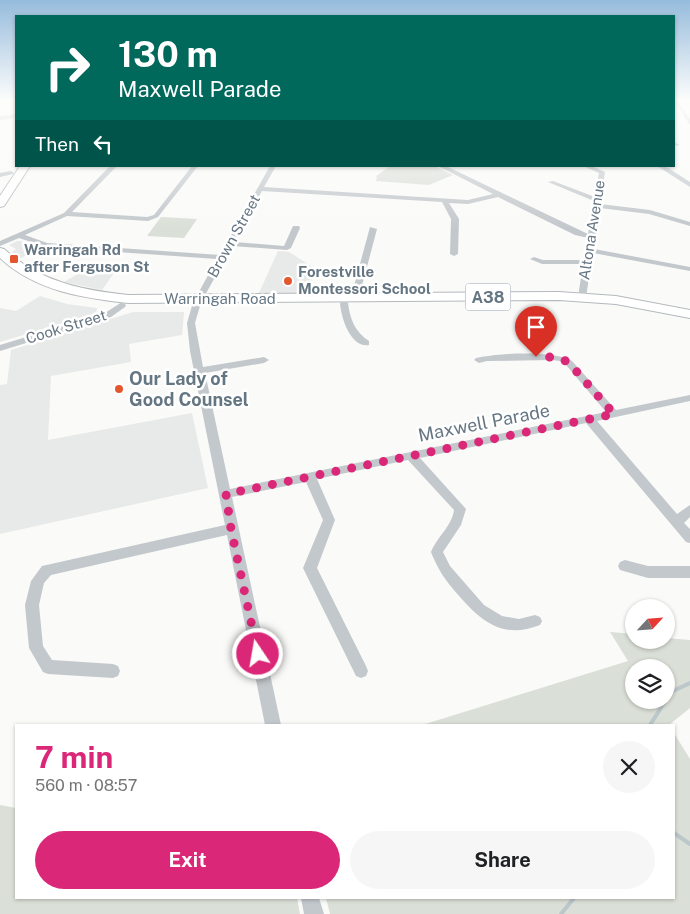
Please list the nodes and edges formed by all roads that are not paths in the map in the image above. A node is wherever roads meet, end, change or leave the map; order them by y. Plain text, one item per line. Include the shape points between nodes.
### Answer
1 (113, 167) edge
2 (194, 167) edge
3 (272, 167) edge
4 (443, 167) edge
5 (591, 167) edge
6 (662, 167) edge
7 (18, 169) edge
8 (0, 174) edge
9 (551, 182) dead end
10 (690, 185) edge
11 (261, 189) junction
12 (0, 190) edge
13 (501, 194) junction
14 (445, 201) junction
15 (597, 203) junction
16 (0, 204) edge
17 (66, 214) junction
18 (690, 224) edge
19 (296, 228) dead end
20 (373, 229) dead end
21 (20, 236) junction
22 (591, 237) junction
23 (0, 244) edge
24 (229, 244) junction
25 (589, 250) junction
26 (0, 252) edge
27 (454, 254) dead end
28 (222, 258) junction
29 (534, 259) dead end
30 (586, 262) junction
31 (0, 266) edge
32 (690, 269) edge
33 (349, 300) junction
34 (580, 300) junction
35 (125, 302) junction
36 (198, 302) junction
37 (690, 314) edge
38 (690, 321) edge
39 (366, 343) dead end
40 (0, 348) edge
41 (264, 360) dead end
42 (479, 360) dead end
43 (199, 371) junction
44 (690, 398) edge
45 (614, 414) junction
46 (590, 419) junction
47 (411, 456) junction
48 (310, 477) junction
49 (226, 494) junction
50 (690, 510) edge
51 (677, 522) junction
52 (231, 529) junction
53 (690, 538) edge
54 (625, 566) dead end
55 (690, 572) edge
56 (535, 621) dead end
57 (361, 670) dead end
58 (113, 671) dead end
59 (273, 724) edge
60 (310, 899) edge
61 (314, 914) edge

1 - 17 street
2 - 17 street via 156,216 148,219
3 - 11 street, Brown Street
4 - 13 street
5 - 15 street, Altona Avenue via 602,172
6 - 10 street
7 - 8 street
7 - 12 highway
7 - 16 highway
9 - 15 street
11 - 14 street
11 - 24 street, Brown Street
13 - 14 street via 468,202
13 - 22 street
14 - 27 street via 455,219
15 - 18 street via 650,212
15 - 22 street, Altona Avenue
17 - 21 street
19 - 24 street via 287,248
20 - 33 street
21 - 23 street
21 - 28 street via 46,245
22 - 25 street, Altona Avenue
24 - 28 street, Brown Street
25 - 30 street, Altona Avenue
25 - 32 street
26 - 35 highway, Warringah Road / A38 via 18,268 43,281
28 - 36 street, Brown Street
29 - 30 street via 542,262
30 - 34 street, Altona Avenue
31 - 35 highway, Warringah Road / A38 via 49,292 88,301
33 - 34 highway, Warringah Road / A38
33 - 36 highway, Warringah Road / A38
33 - 39 street via 345,312 352,332
34 - 37 highway, Warringah Road / A38 via 645,305
34 - 38 highway, Warringah Road / A38
35 - 36 highway, Warringah Road / A38
35 - 40 street, Cook Street via 108,315
36 - 43 street, Brown Street via 191,318 191,329
41 - 43 street
42 - 45 street via 563,359
43 - 49 street, Brown Street
44 - 45 street, Maxwell Parade
45 - 46 street, Maxwell Parade
46 - 47 street, Maxwell Parade
46 - 51 street
47 - 48 street, Maxwell Parade
47 - 56 street via 460,509 460,518 436,552 445,570 479,609 499,622 519,625
48 - 49 street, Maxwell Parade
48 - 57 street via 329,520 310,568
49 - 52 street, Brown Street
50 - 51 street
51 - 53 street
52 - 58 street via 47,570 38,581 32,605 36,648 48,667
52 - 59 street, Brown Street
54 - 55 street via 648,572
60 - 61 street

